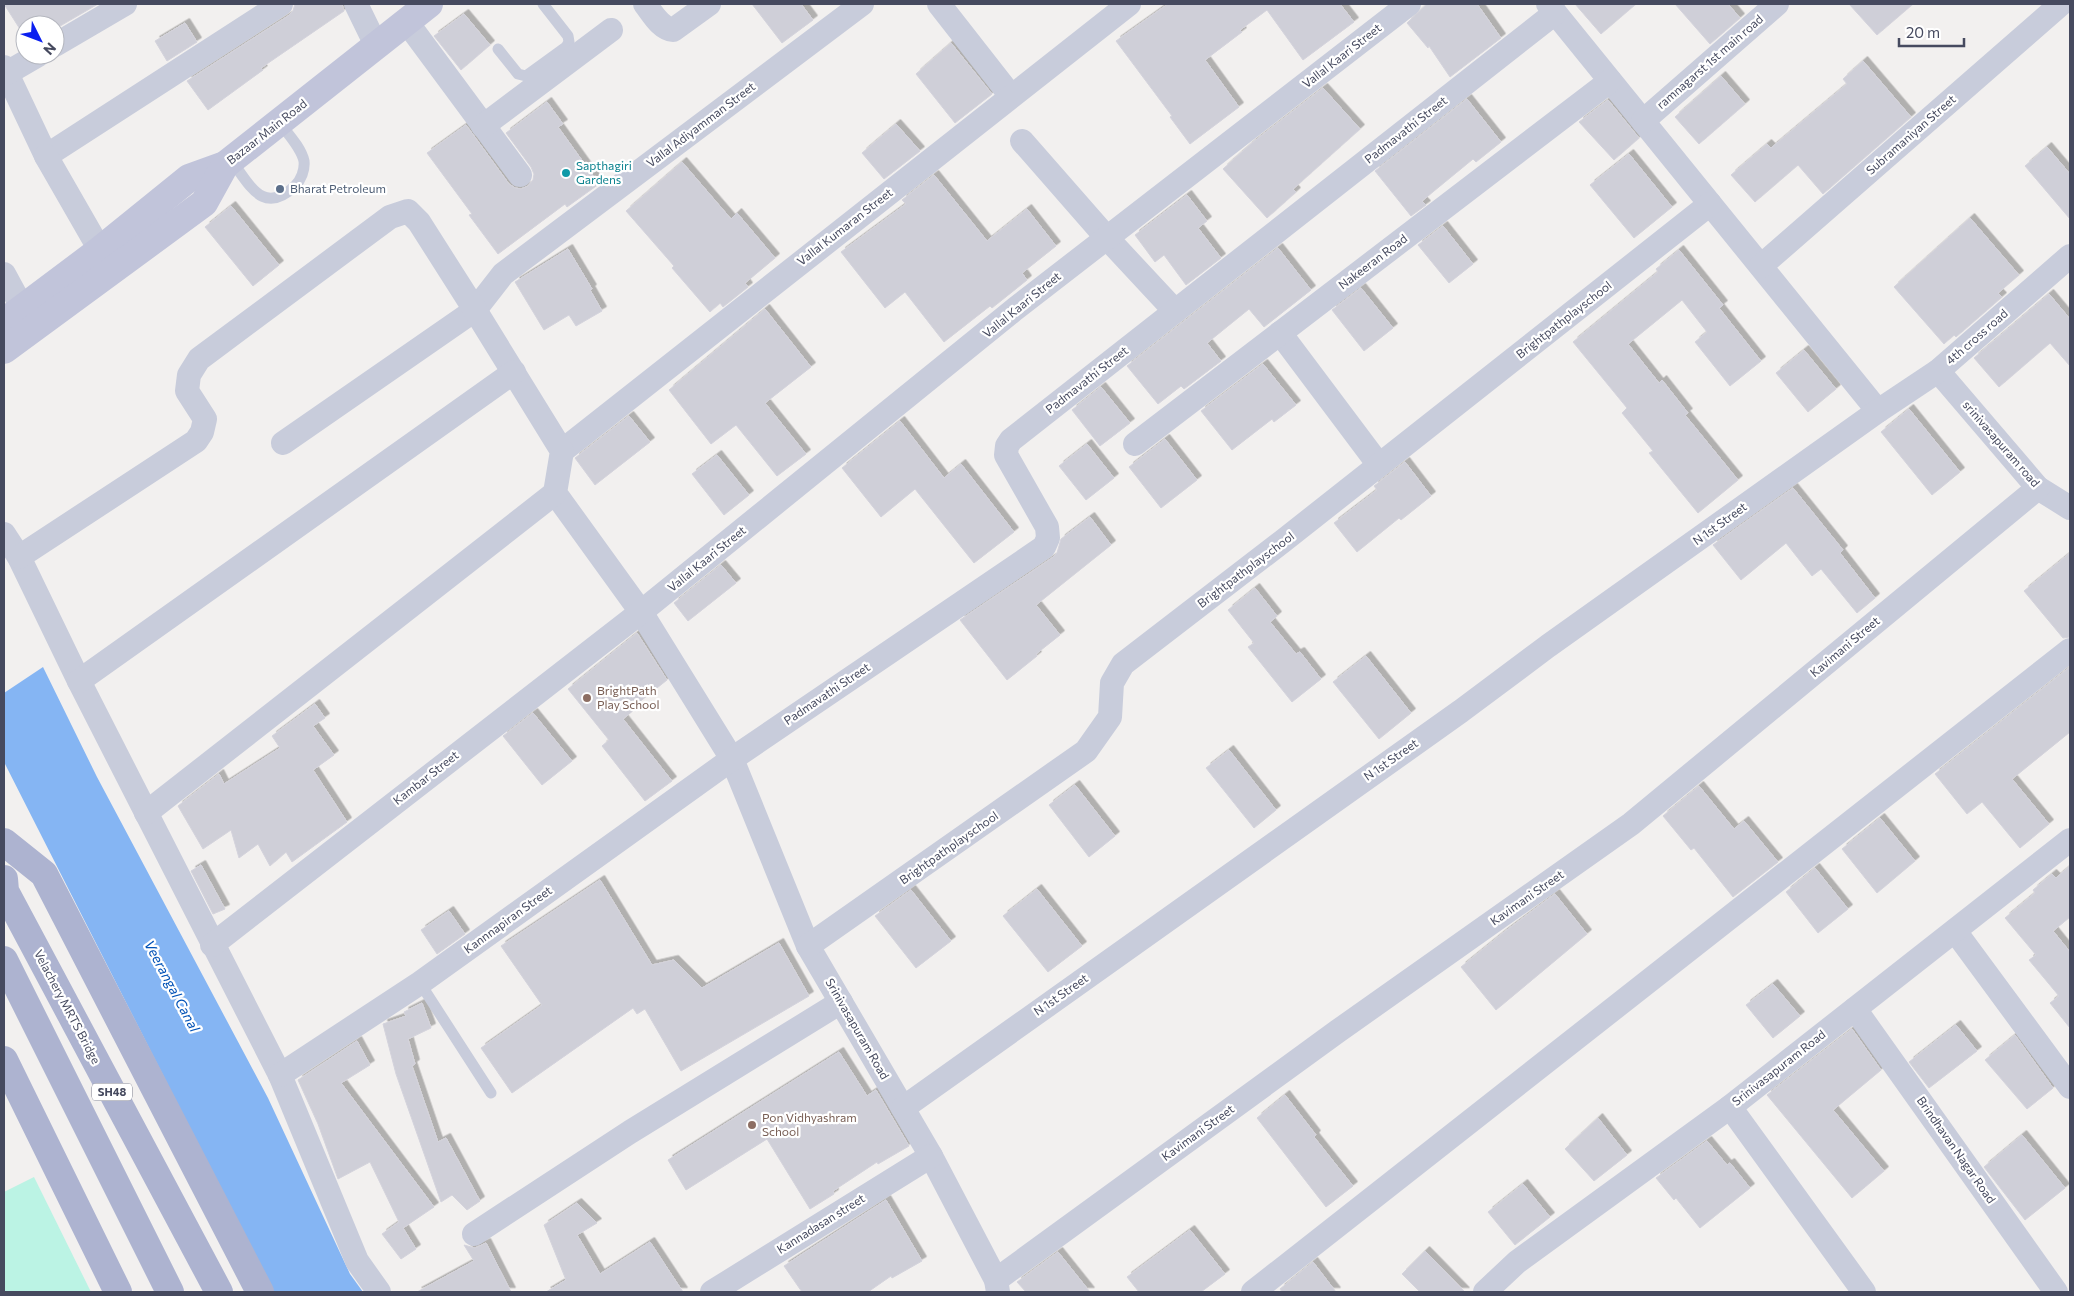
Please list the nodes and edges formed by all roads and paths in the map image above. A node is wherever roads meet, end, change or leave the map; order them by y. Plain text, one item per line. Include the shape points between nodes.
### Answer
1 (125, 4) edge
2 (281, 4) edge
3 (356, 4) edge
4 (428, 4) edge
5 (543, 4) edge
6 (645, 4) edge
7 (709, 4) edge
8 (862, 4) edge
9 (939, 4) edge
10 (1129, 4) edge
11 (1409, 4) edge
12 (1777, 4) edge
13 (2061, 4) edge
14 (1552, 8) edge
15 (406, 21) junction
16 (611, 30) dead end
17 (65, 39) edge
18 (376, 45) junction
19 (498, 49) dead end
20 (5, 70) edge
21 (1610, 81) junction
22 (1011, 96) junction
23 (1643, 121) junction
24 (279, 122) junction
25 (483, 126) junction
26 (1022, 141) dead end
27 (46, 156) junction
28 (228, 163) junction
29 (520, 175) dead end
30 (1710, 204) junction
31 (1107, 238) junction
32 (100, 250) junction
33 (2070, 256) edge
34 (1761, 266) junction
35 (4, 274) edge
36 (475, 310) junction
37 (1175, 311) junction
38 (13, 315) edge
39 (1280, 333) junction
40 (4, 350) edge
41 (1938, 371) junction
42 (514, 372) junction
43 (1878, 410) junction
44 (283, 443) dead end
45 (1135, 444) dead end
46 (562, 451) junction
47 (1379, 465) junction
48 (2038, 488) junction
49 (555, 493) junction
50 (2070, 507) edge
51 (4, 534) edge
52 (19, 557) junction
53 (641, 612) junction
54 (2070, 650) edge
55 (79, 681) junction
56 (732, 759) junction
57 (146, 812) junction
58 (2070, 840) edge
59 (4, 842) edge
60 (4, 885) edge
61 (1954, 930) junction
62 (212, 945) junction
63 (808, 946) junction
64 (4, 960) edge
65 (420, 983) junction
66 (841, 1002) junction
67 (1855, 1008) junction
68 (4, 1060) edge
69 (280, 1076) junction
70 (2070, 1087) edge
71 (491, 1093) dead end
72 (1730, 1107) junction
73 (903, 1108) junction
74 (931, 1156) junction
75 (474, 1234) dead end
76 (997, 1286) edge
77 (118, 1292) edge
78 (170, 1292) edge
79 (219, 1292) edge
80 (260, 1292) edge
81 (379, 1292) edge
82 (712, 1292) edge
83 (1253, 1292) edge
84 (1486, 1292) edge
85 (1864, 1292) edge
86 (2056, 1292) edge

1 - 17 street
2 - 27 street
3 - 18 street
4 - 15 main road, Bazaar Main Road
5 - 19 lane via 568,36 566,47 526,76 518,74
6 - 7 street via 661,25 673,30
8 - 36 street, Vallal Adiyamman Street via 503,274
9 - 22 street
10 - 22 street, Vallal Kumaran Street
11 - 31 street, Vallal Kaari Street
12 - 23 street, ramnagarst 1st main road
13 - 34 street, Subramaniyan Street
14 - 21 street
14 - 37 street, Padmavathi Street
15 - 18 main road, Bazaar Main Road
15 - 25 street
16 - 25 street
18 - 24 main road, Bazaar Main Road
20 - 27 street
21 - 23 street
21 - 39 street, Nakeeran Road
22 - 46 street, Vallal Kumaran Street
23 - 30 street
24 - 28 main road, Bazaar Main Road
24 - 28 lane via 300,150 304,162 302,176 290,190 278,199 268,199 259,195
25 - 29 street
26 - 31 street
27 - 32 street
28 - 32 main road, Bazaar Main Road via 190,178
28 - 40 main road via 204,203
30 - 34 street
30 - 47 street, Brightpathplayschool
31 - 37 street
31 - 53 street, Vallal Kaari Street
32 - 38 main road, Bazaar Main Road
33 - 41 street, 4th cross road
34 - 43 street
35 - 38 street
36 - 42 street
36 - 44 street, Vallal Adiyamman Street
36 - 52 street via 419,222 408,211 390,217 199,359 189,375 187,390 205,419 196,441
37 - 56 street, Padmavathi Street via 1007,446 1006,455 1047,526 1048,538 1044,547
39 - 45 street, Nakeeran Road
39 - 47 street
41 - 43 street, 4th cross road
41 - 48 street, srinivasapuram road
42 - 46 street
42 - 55 street
43 - 73 street, N 1st Street
46 - 49 street
47 - 63 street, Brightpathplayschool via 1123,664 1112,683 1110,717 1086,751
48 - 50 street, srinivasapuram road
48 - 76 street, Kavimani Street via 1631,824 1338,1031
49 - 53 street, Srinivasapuram Road
49 - 57 street
51 - 52 street
52 - 55 street
53 - 56 street, Srinivasapuram Road
53 - 62 street, Kambar Street
54 - 83 street
55 - 57 street
56 - 63 street, Srinivasapuram Road
56 - 65 street, Kannnapiran Street
57 - 62 street
58 - 61 street, Srinivasapuram Road
59 - 80 main road via 44,874
60 - 79 main road, Velachery MRTS Bridge / SH48
61 - 67 street, Srinivasapuram Road
61 - 70 street
62 - 69 street
63 - 66 street, Srinivasapuram Road
64 - 78 main road, SH48
65 - 69 street, Kannnapiran Street
65 - 71 lane
66 - 73 street, Srinivasapuram Road
66 - 75 street via 630,1132
67 - 72 street, Srinivasapuram Road
67 - 86 street, Brindhavan Nagar Road
68 - 77 main road
69 - 81 street via 357,1260
72 - 84 street, Srinivasapuram Road via 1517,1262
72 - 85 street
73 - 74 street, Srinivasapuram Road
74 - 76 street, Srinivasapuram Road
74 - 82 street, Kannadasan street

